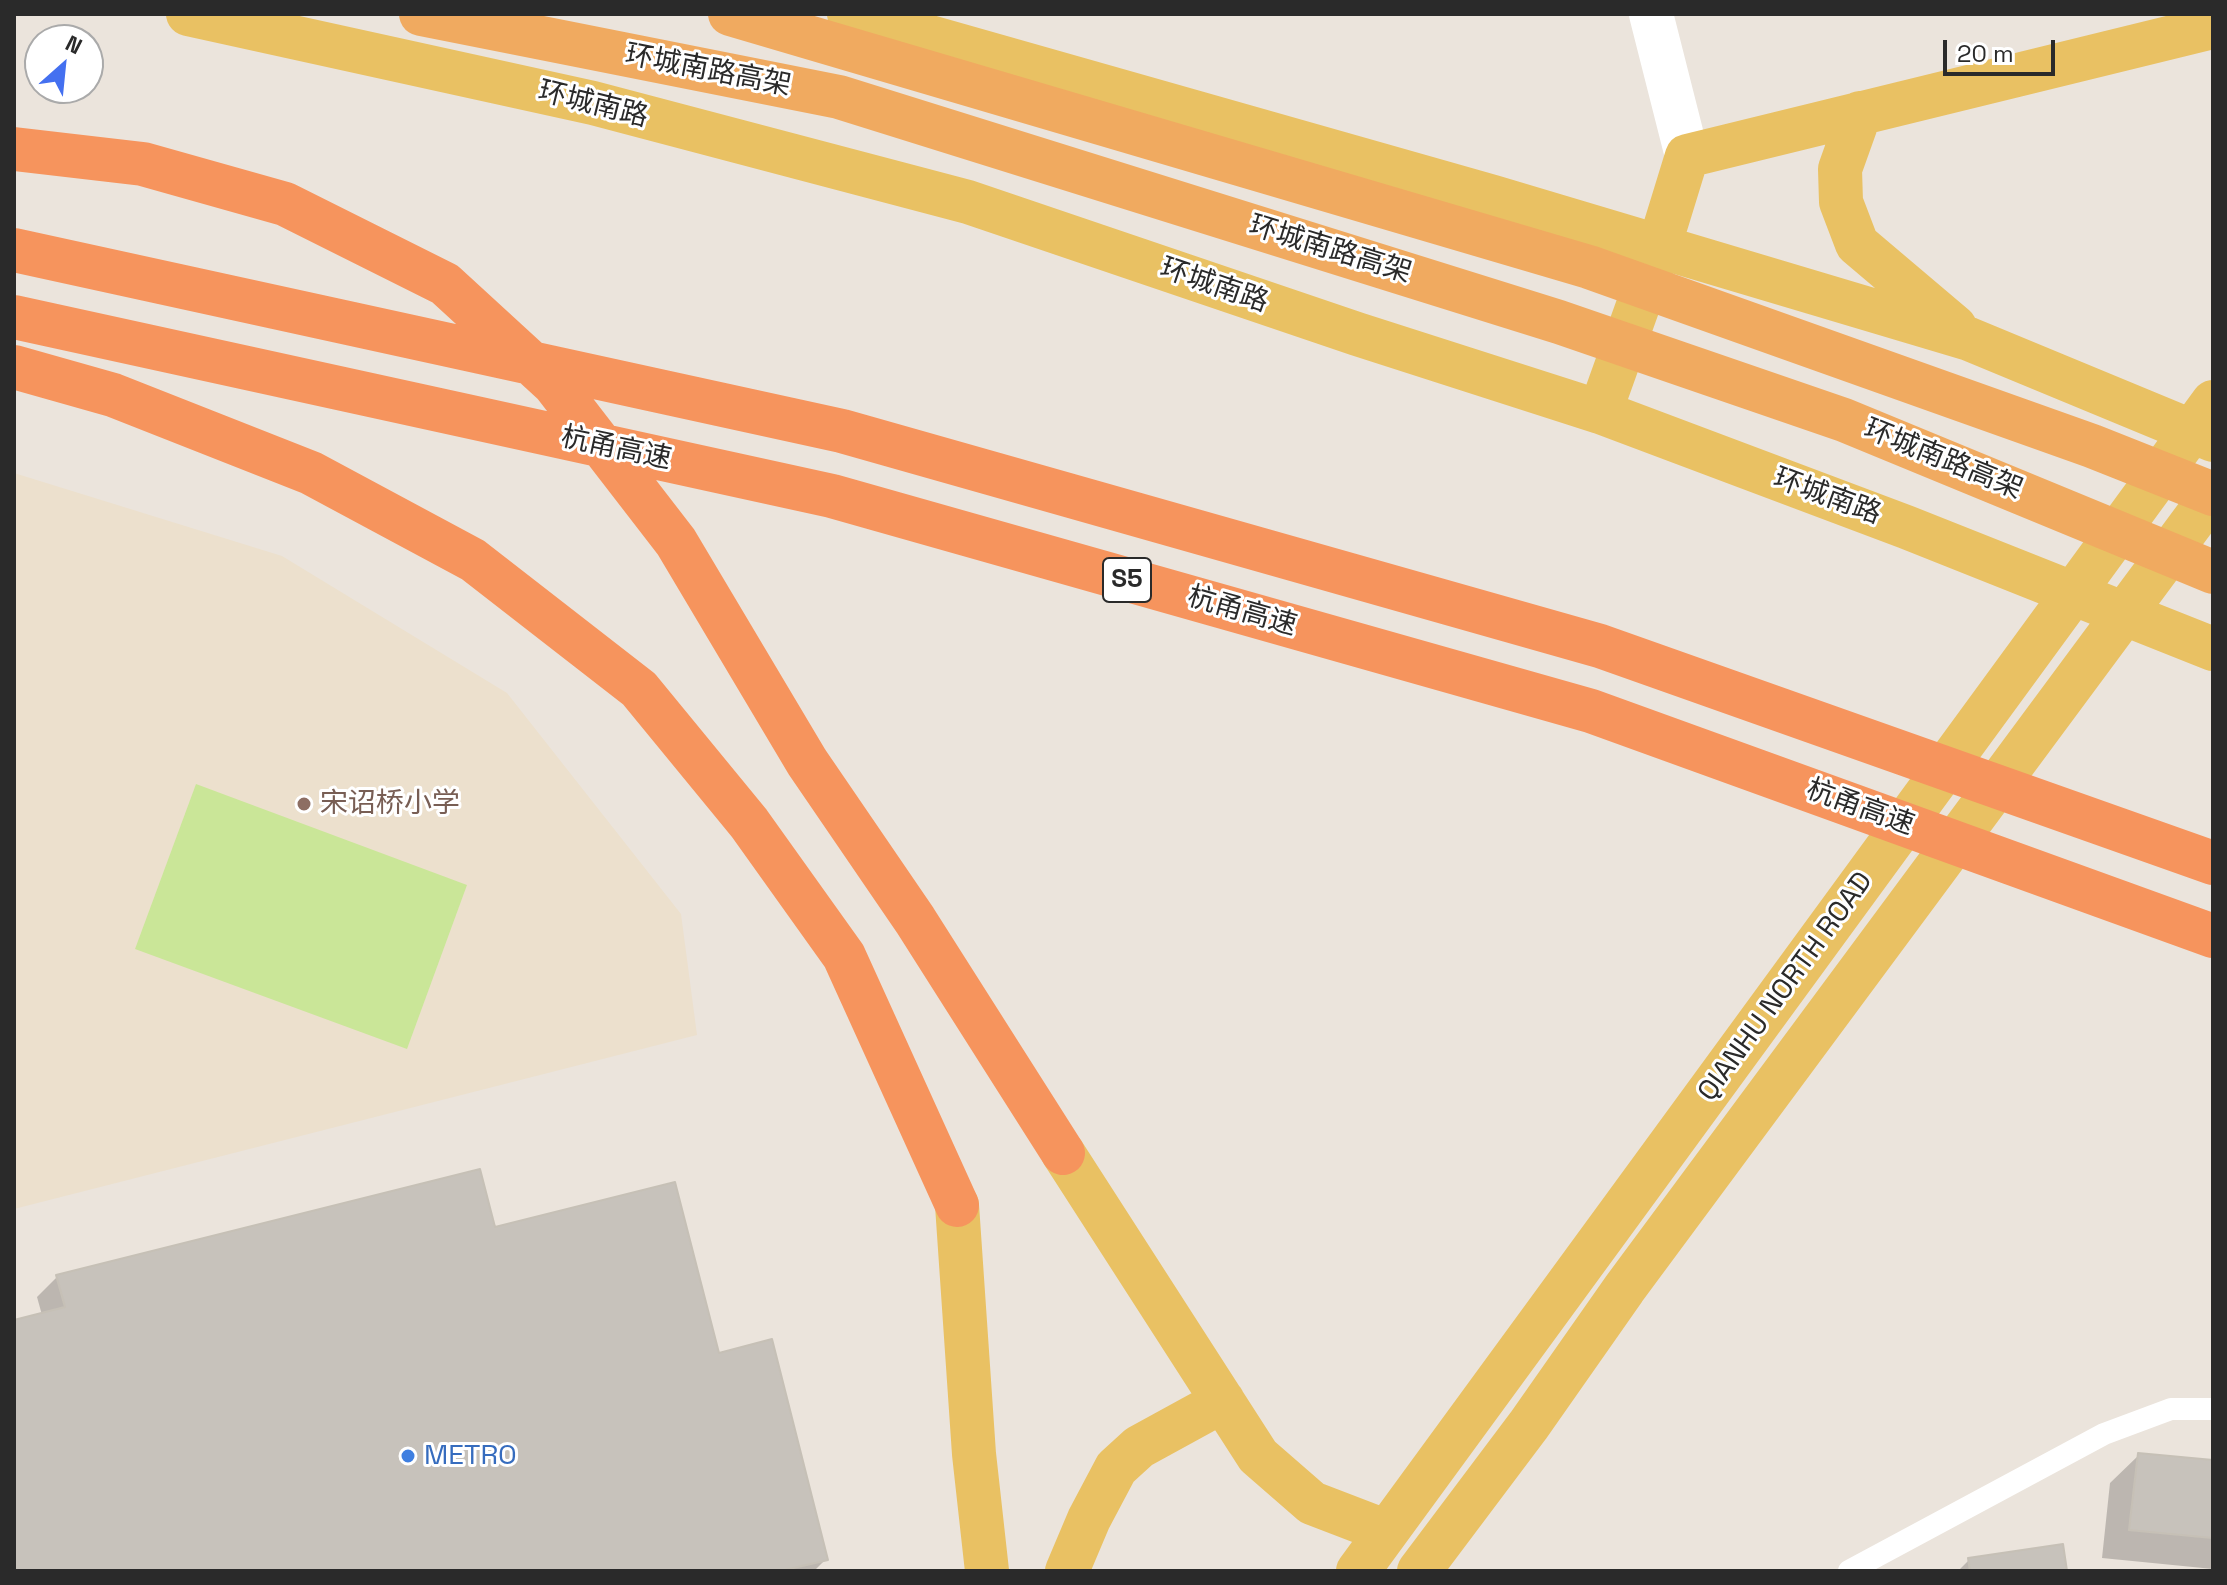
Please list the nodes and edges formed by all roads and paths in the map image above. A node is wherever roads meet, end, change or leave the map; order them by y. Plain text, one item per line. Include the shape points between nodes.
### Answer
1 (188, 14) edge
2 (421, 14) edge
3 (730, 14) edge
4 (849, 14) edge
5 (1651, 14) edge
6 (2213, 27) edge
7 (1860, 113) junction
8 (14, 149) edge
9 (1687, 156) junction
10 (1659, 247) junction
11 (14, 250) edge
12 (14, 317) edge
13 (1969, 339) junction
14 (14, 367) edge
15 (2213, 402) edge
16 (1600, 412) junction
17 (2213, 440) edge
18 (2213, 494) edge
19 (2213, 572) edge
20 (2213, 649) edge
21 (2213, 863) edge
22 (2213, 936) edge
23 (1063, 1153) joint
24 (957, 1205) joint
25 (1223, 1401) junction
26 (2213, 1409) edge
27 (1385, 1531) junction
28 (987, 1571) edge
29 (1067, 1571) edge
30 (1358, 1571) edge
31 (1419, 1571) edge
32 (1849, 1571) edge

1 - 16 main road, 环城南路 via 593,103 968,202
2 - 19 highway, 环城南路高架 via 854,101 1559,322 1829,414
3 - 18 highway, 环城南路高架 via 1589,267
4 - 10 main road
5 - 9 street
6 - 7 main road
7 - 9 main road
7 - 13 main road via 1840,169 1841,202 1857,244
8 - 23 highway via 143,164 285,204 445,284 554,384 676,542 807,762
9 - 10 main road
10 - 13 main road
10 - 16 main road
11 - 21 highway, S5 via 857,436 1600,646
12 - 22 highway, 杭甬高速 / S5 via 832,496 1591,711
13 - 17 main road
14 - 24 highway via 113,395 311,473 473,560 639,689 749,823 844,956
15 - 27 main road, QIANHU NORTH ROAD
16 - 20 main road, 环城南路
18 - 31 main road, QIANHU NORTH ROAD
23 - 25 main road
24 - 28 main road
25 - 27 main road via 1258,1456 1312,1503
25 - 29 main road via 1139,1447 1116,1468
26 - 32 lane via 2171,1409 2104,1434
27 - 30 main road, QIANHU NORTH ROAD

